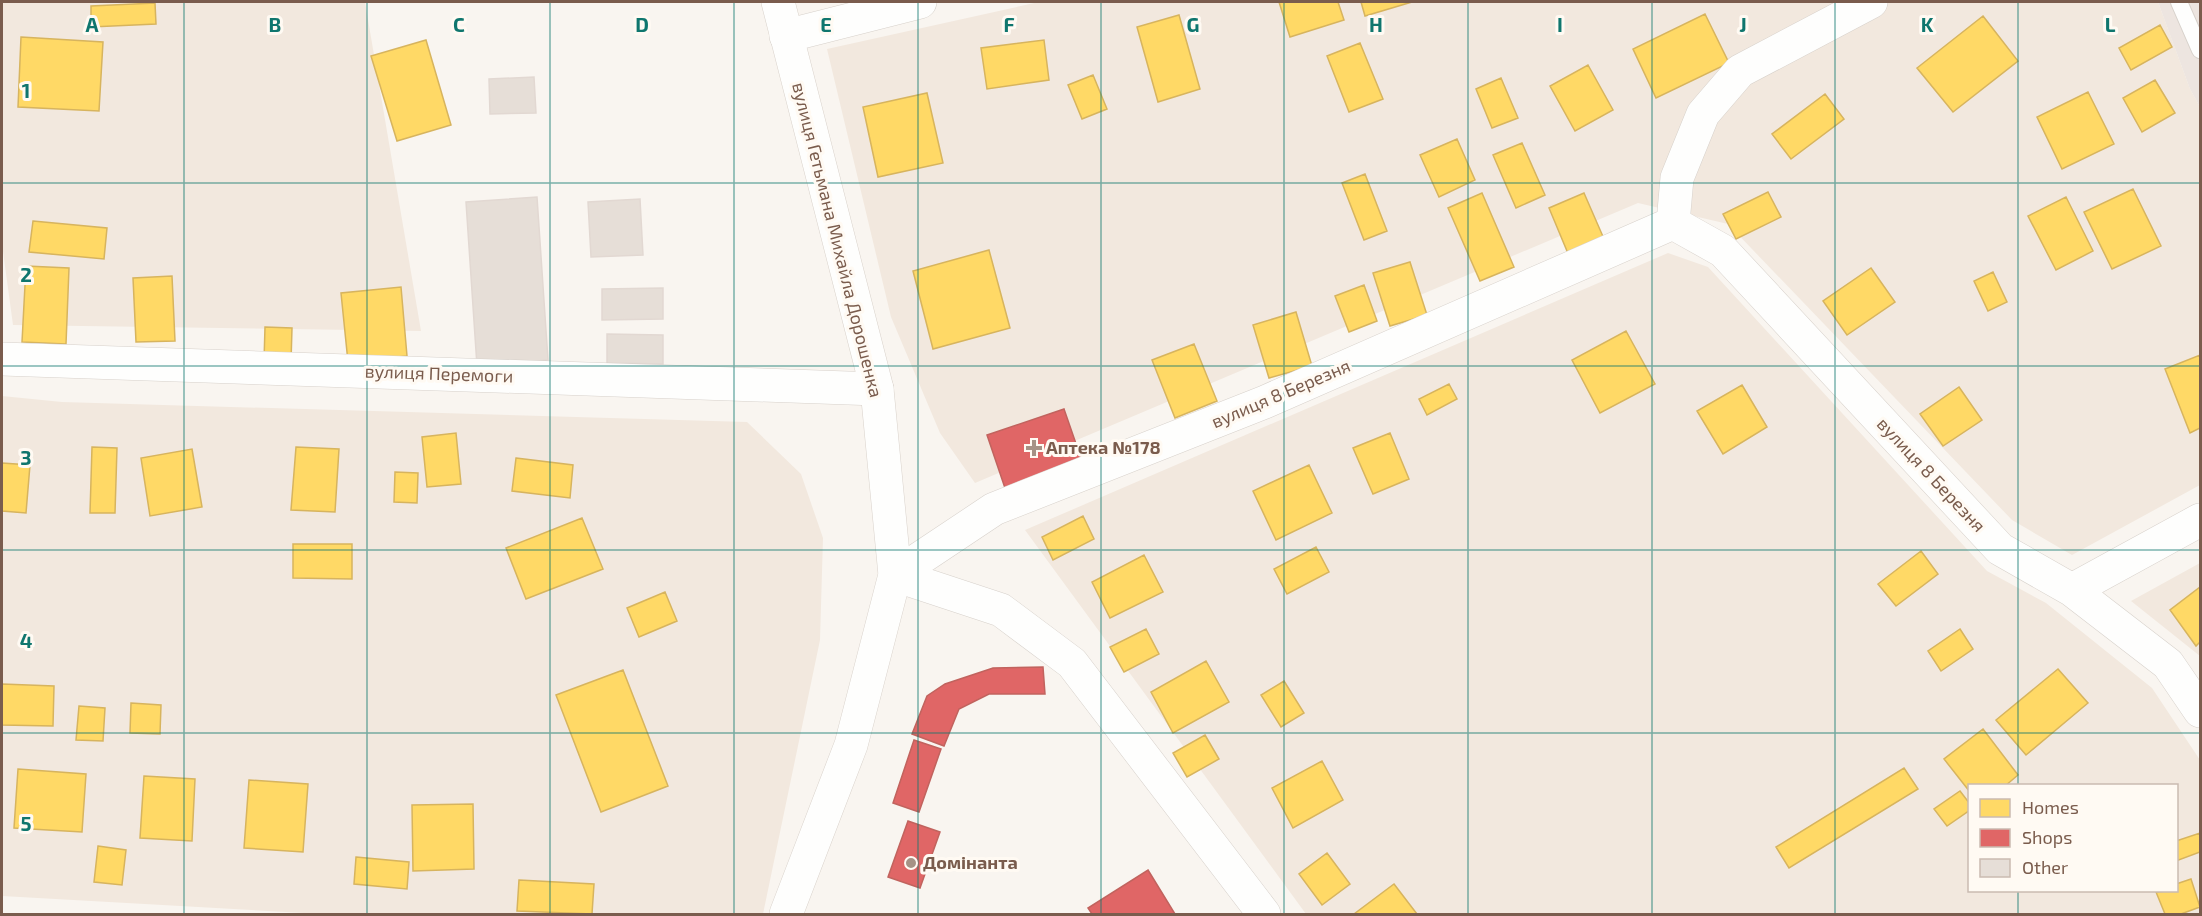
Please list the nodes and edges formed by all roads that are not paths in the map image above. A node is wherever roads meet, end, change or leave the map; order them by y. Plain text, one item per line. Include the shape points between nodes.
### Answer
1 (778, 2) edge
2 (920, 2) edge
3 (1871, 2) edge
4 (2179, 2) edge
5 (786, 36) junction
6 (2200, 50) edge
7 (1673, 223) junction
8 (2, 359) edge
9 (877, 389) junction
10 (2200, 520) edge
11 (895, 575) junction
12 (2072, 590) junction
13 (2200, 711) edge
14 (786, 915) edge
15 (1263, 915) edge

1 - 5 street, вулиця Гетьмана Михайла Дорошенка
2 - 5 street
3 - 7 street via 1740,71 1703,114 1677,178
4 - 6 lane
5 - 9 street, вулиця Гетьмана Михайла Дорошенка
7 - 11 street, вулиця 8 Березня via 1265,402 994,509
7 - 12 street, вулиця 8 Березня via 1723,251 2000,549
8 - 9 street, вулиця Перемоги
9 - 11 street, вулиця Гетьмана Михайла Дорошенка
10 - 12 street
11 - 14 street via 851,745
11 - 15 street via 1001,610 1072,663
12 - 13 street, вулиця 8 Березня via 2168,664

